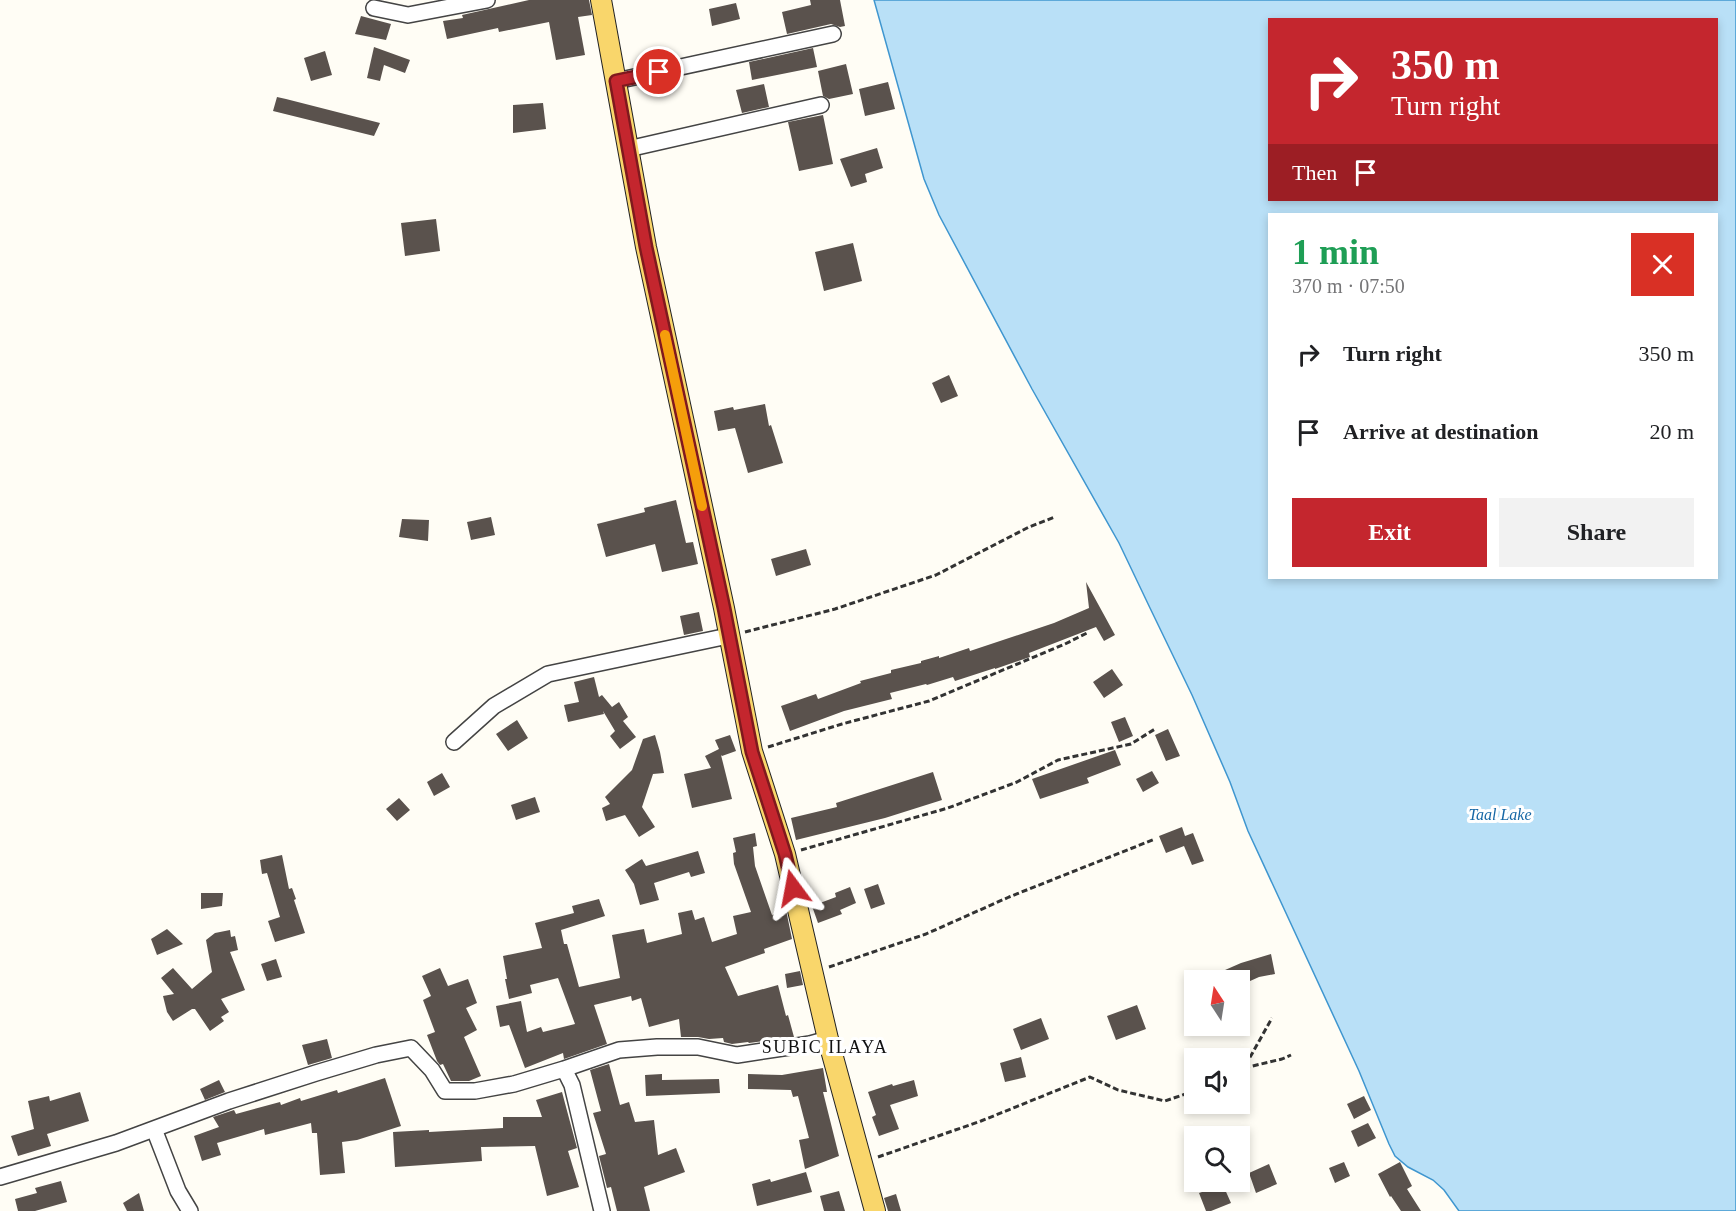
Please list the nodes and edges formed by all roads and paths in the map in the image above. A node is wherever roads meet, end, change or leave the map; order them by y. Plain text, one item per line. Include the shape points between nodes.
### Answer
1 (487, 0) edge
2 (601, 0) edge
3 (374, 8) dead end
4 (832, 34) dead end
5 (616, 81) junction
6 (820, 105) dead end
7 (628, 149) junction
8 (1055, 518) dead end
9 (1089, 632) dead end
10 (728, 636) junction
11 (1155, 729) dead end
12 (454, 742) dead end
13 (752, 752) junction
14 (1155, 839) dead end
15 (785, 854) junction
16 (813, 972) junction
17 (1272, 1018) dead end
18 (828, 1039) junction
19 (1291, 1055) dead end
20 (1250, 1057) edge
21 (1250, 1067) edge
22 (564, 1069) junction
23 (1184, 1094) edge
24 (154, 1129) junction
25 (862, 1162) junction
26 (0, 1177) edge
27 (190, 1211) edge
28 (602, 1211) edge
29 (875, 1211) edge

1 - 3 street via 408,15
2 - 5 main road
4 - 5 street
5 - 7 main road
6 - 7 street
7 - 10 main road
8 - 10 path via 936,574 835,609
9 - 13 path via 929,701
10 - 12 street via 548,674 494,706
10 - 13 main road
11 - 15 path via 1131,744 1058,760 1017,783 948,808
13 - 15 main road
14 - 16 path via 926,934
15 - 16 main road
16 - 18 main road
17 - 20 path
18 - 22 street via 737,1055 698,1047 619,1050
18 - 25 main road
19 - 21 path
22 - 24 street via 495,1088 445,1092 432,1070 411,1048 316,1073
22 - 28 street via 572,1086
23 - 25 path via 1165,1101 1118,1090 1090,1077 981,1121
24 - 26 street
24 - 27 street
25 - 29 main road

